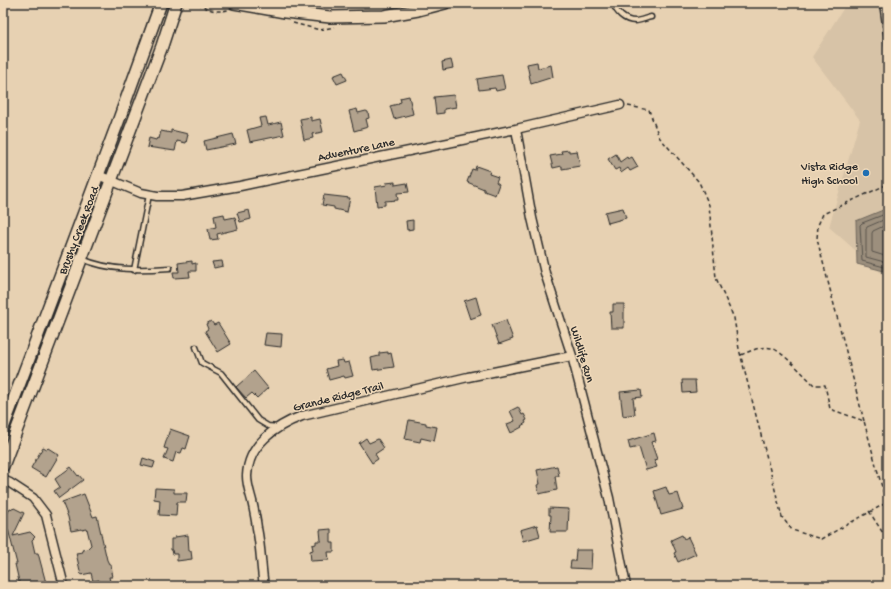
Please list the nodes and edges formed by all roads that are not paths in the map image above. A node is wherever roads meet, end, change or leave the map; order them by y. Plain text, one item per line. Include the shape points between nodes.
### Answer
1 (160, 3) edge
2 (176, 3) edge
3 (234, 3) edge
4 (445, 3) edge
5 (613, 3) edge
6 (882, 3) edge
7 (651, 17) dead end
8 (888, 46) edge
9 (620, 105) road end
10 (516, 129) junction
11 (98, 175) junction
12 (112, 181) junction
13 (149, 194) junction
14 (81, 259) junction
15 (170, 268) dead end
16 (134, 270) junction
17 (196, 346) dead end
18 (572, 356) junction
19 (3, 428) edge
20 (278, 428) junction
21 (3, 466) edge
22 (3, 480) edge
23 (64, 586) edge
24 (264, 586) edge
25 (626, 586) edge

1 - 11 main road, Brushy Creek Road
2 - 12 main road, Brushy Creek Road
3 - 4 main road via 330,17 384,16
5 - 7 lane via 616,10 626,19 635,21
6 - 8 lane
9 - 10 street, Adventure Lane
10 - 13 street, Adventure Lane via 182,196
10 - 18 street, Wildlife Run via 531,214 545,273
11 - 12 street, Adventure Lane
11 - 19 main road, Brushy Creek Road
12 - 13 street, Adventure Lane
12 - 14 main road, Brushy Creek Road
13 - 16 lane
14 - 16 lane via 97,265
14 - 21 main road, Brushy Creek Road
15 - 16 lane
17 - 20 lane via 202,362 221,373 258,420
18 - 20 street, Grande Ridge Trail via 468,377 302,416
18 - 25 street, Wildlife Run via 609,498
20 - 24 street, Grande Ridge Trail via 264,439 254,453 247,477 259,534
22 - 23 street via 33,498 46,515

